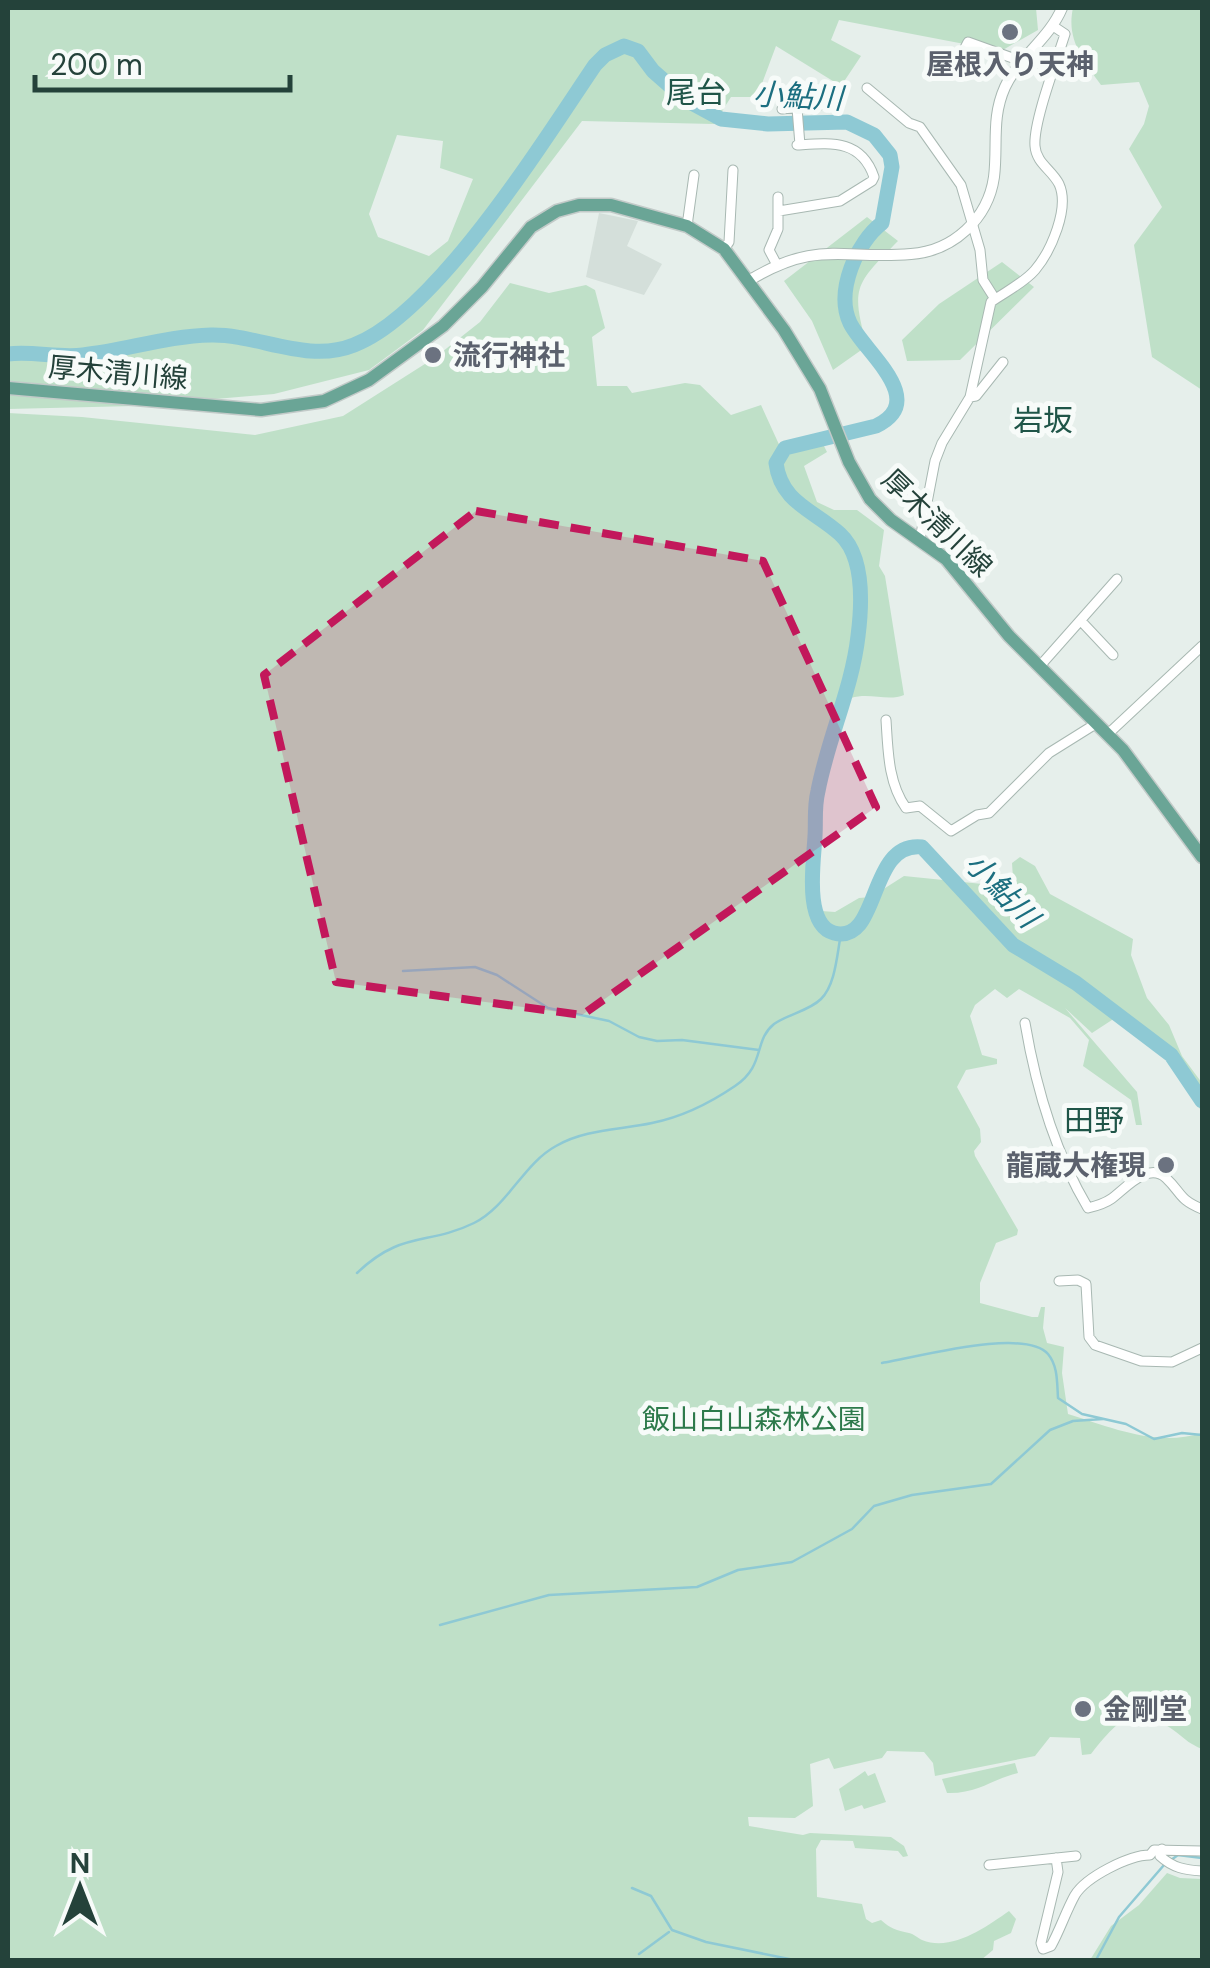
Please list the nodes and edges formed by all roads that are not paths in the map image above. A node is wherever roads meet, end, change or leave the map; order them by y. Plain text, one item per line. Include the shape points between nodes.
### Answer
1 (1062, 8) edge
2 (1053, 26) junction
3 (1021, 62) junction
4 (952, 72) dead end
5 (866, 88) dead end
6 (820, 105) dead end
7 (782, 109) dead end
8 (797, 109) junction
9 (733, 170) dead end
10 (694, 175) dead end
11 (778, 197) dead end
12 (780, 210) junction
13 (972, 224) junction
14 (687, 226) junction
15 (721, 246) junction
16 (776, 265) junction
17 (750, 280) junction
18 (996, 299) junction
19 (1004, 362) dead end
20 (8, 388) edge
21 (970, 397) junction
22 (920, 540) junction
23 (1117, 579) dead end
24 (1081, 621) junction
25 (1202, 646) edge
26 (1112, 654) dead end
27 (1039, 666) junction
28 (886, 720) dead end
29 (1097, 722) junction
30 (1108, 734) junction
31 (1202, 857) edge
32 (1025, 1023) dead end
33 (1202, 1209) edge
34 (1059, 1282) dead end
35 (1202, 1348) edge
36 (1162, 1849) junction
37 (1202, 1852) edge
38 (1076, 1856) dead end
39 (1056, 1858) junction
40 (990, 1865) dead end
41 (1202, 1871) edge

1 - 2 street
2 - 3 street
2 - 18 street via 1065,34 1034,148 1057,180 1062,207 1036,268
3 - 4 street via 968,42
3 - 13 street via 998,106 991,190
5 - 13 street via 920,127 961,185
6 - 8 street
7 - 8 street
8 - 12 street via 799,144 849,146 874,177 840,201
9 - 15 street via 729,242
10 - 14 street
11 - 12 street
12 - 16 street via 766,255
13 - 16 street via 940,248 914,254 809,254
13 - 18 street via 982,280
14 - 15 main road, 厚木清川線
14 - 20 main road, 厚木清川線 via 612,205 558,211 531,228 472,298 423,342 324,402 260,410
15 - 17 main road, 厚木清川線
16 - 17 street
17 - 22 main road, 厚木清川線 via 816,380 870,499
18 - 21 street
19 - 21 street
21 - 22 street via 939,450
22 - 27 main road, 厚木清川線
23 - 24 street
24 - 26 street
24 - 27 street
25 - 30 street
27 - 29 main road, 厚木清川線
28 - 29 street via 892,784 900,799 951,830 989,813 1049,753
29 - 30 main road, 厚木清川線
30 - 31 main road, 厚木清川線
32 - 33 street via 1033,1073 1067,1173 1088,1208 1158,1172 1180,1198
34 - 35 street via 1086,1284 1088,1337 1096,1346 1141,1361 1172,1362
36 - 37 street
36 - 39 street via 1134,1855 1086,1883 1051,1946 1043,1949
36 - 41 street via 1167,1862
38 - 39 street
39 - 40 street

